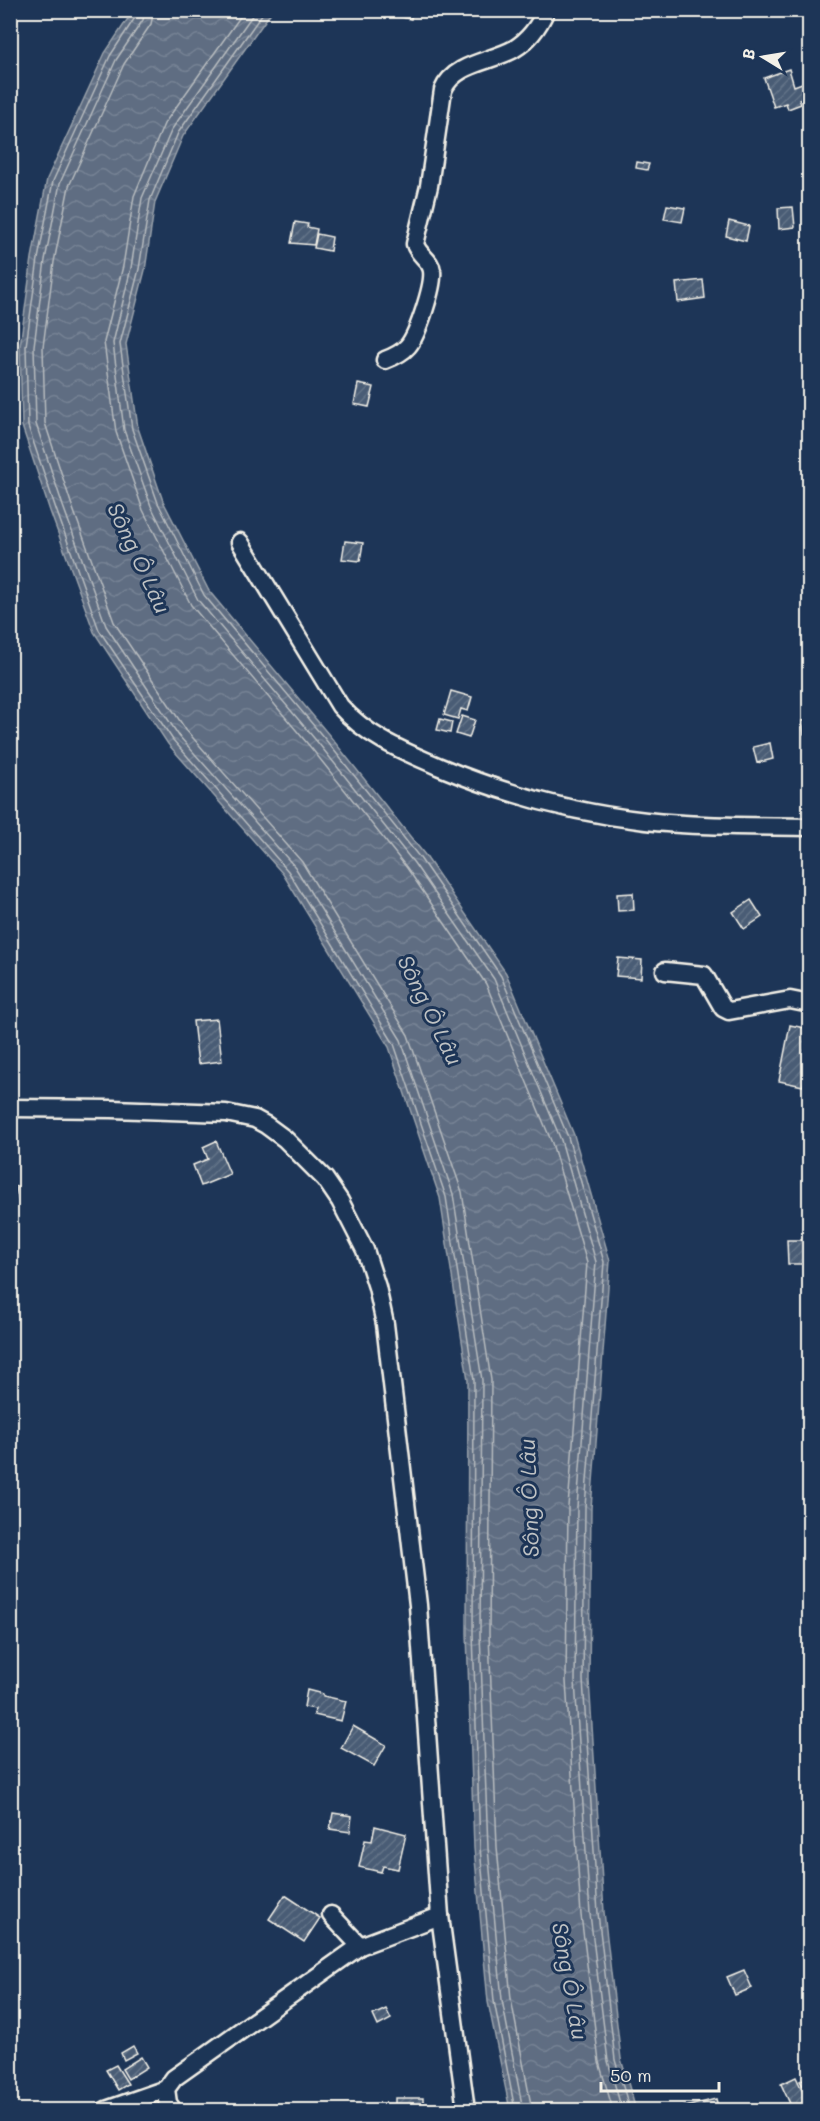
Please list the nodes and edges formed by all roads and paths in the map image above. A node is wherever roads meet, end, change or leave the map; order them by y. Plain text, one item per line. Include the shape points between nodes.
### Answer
1 (546, 10) edge
2 (385, 360) dead end
3 (240, 542) dead end
4 (810, 827) edge
5 (665, 971) dead end
6 (810, 1004) edge
7 (10, 1108) edge
8 (331, 1915) dead end
9 (441, 1916) junction
10 (360, 1946) junction
11 (166, 2089) junction
12 (106, 2110) edge
13 (173, 2110) edge
14 (466, 2110) edge

1 - 2 street via 522,43 458,72 443,90 429,186 415,244 431,267 432,278 413,339 399,354
3 - 4 street via 340,706 385,742 486,784 599,814 700,825
5 - 6 street via 704,975 723,1008 729,1011 790,1000
7 - 9 street via 226,1113 255,1119 285,1139 325,1179 353,1225 377,1287 385,1324 418,1605
8 - 10 street
9 - 10 street
9 - 14 street
10 - 11 street via 174,2078
11 - 12 street
11 - 13 street

